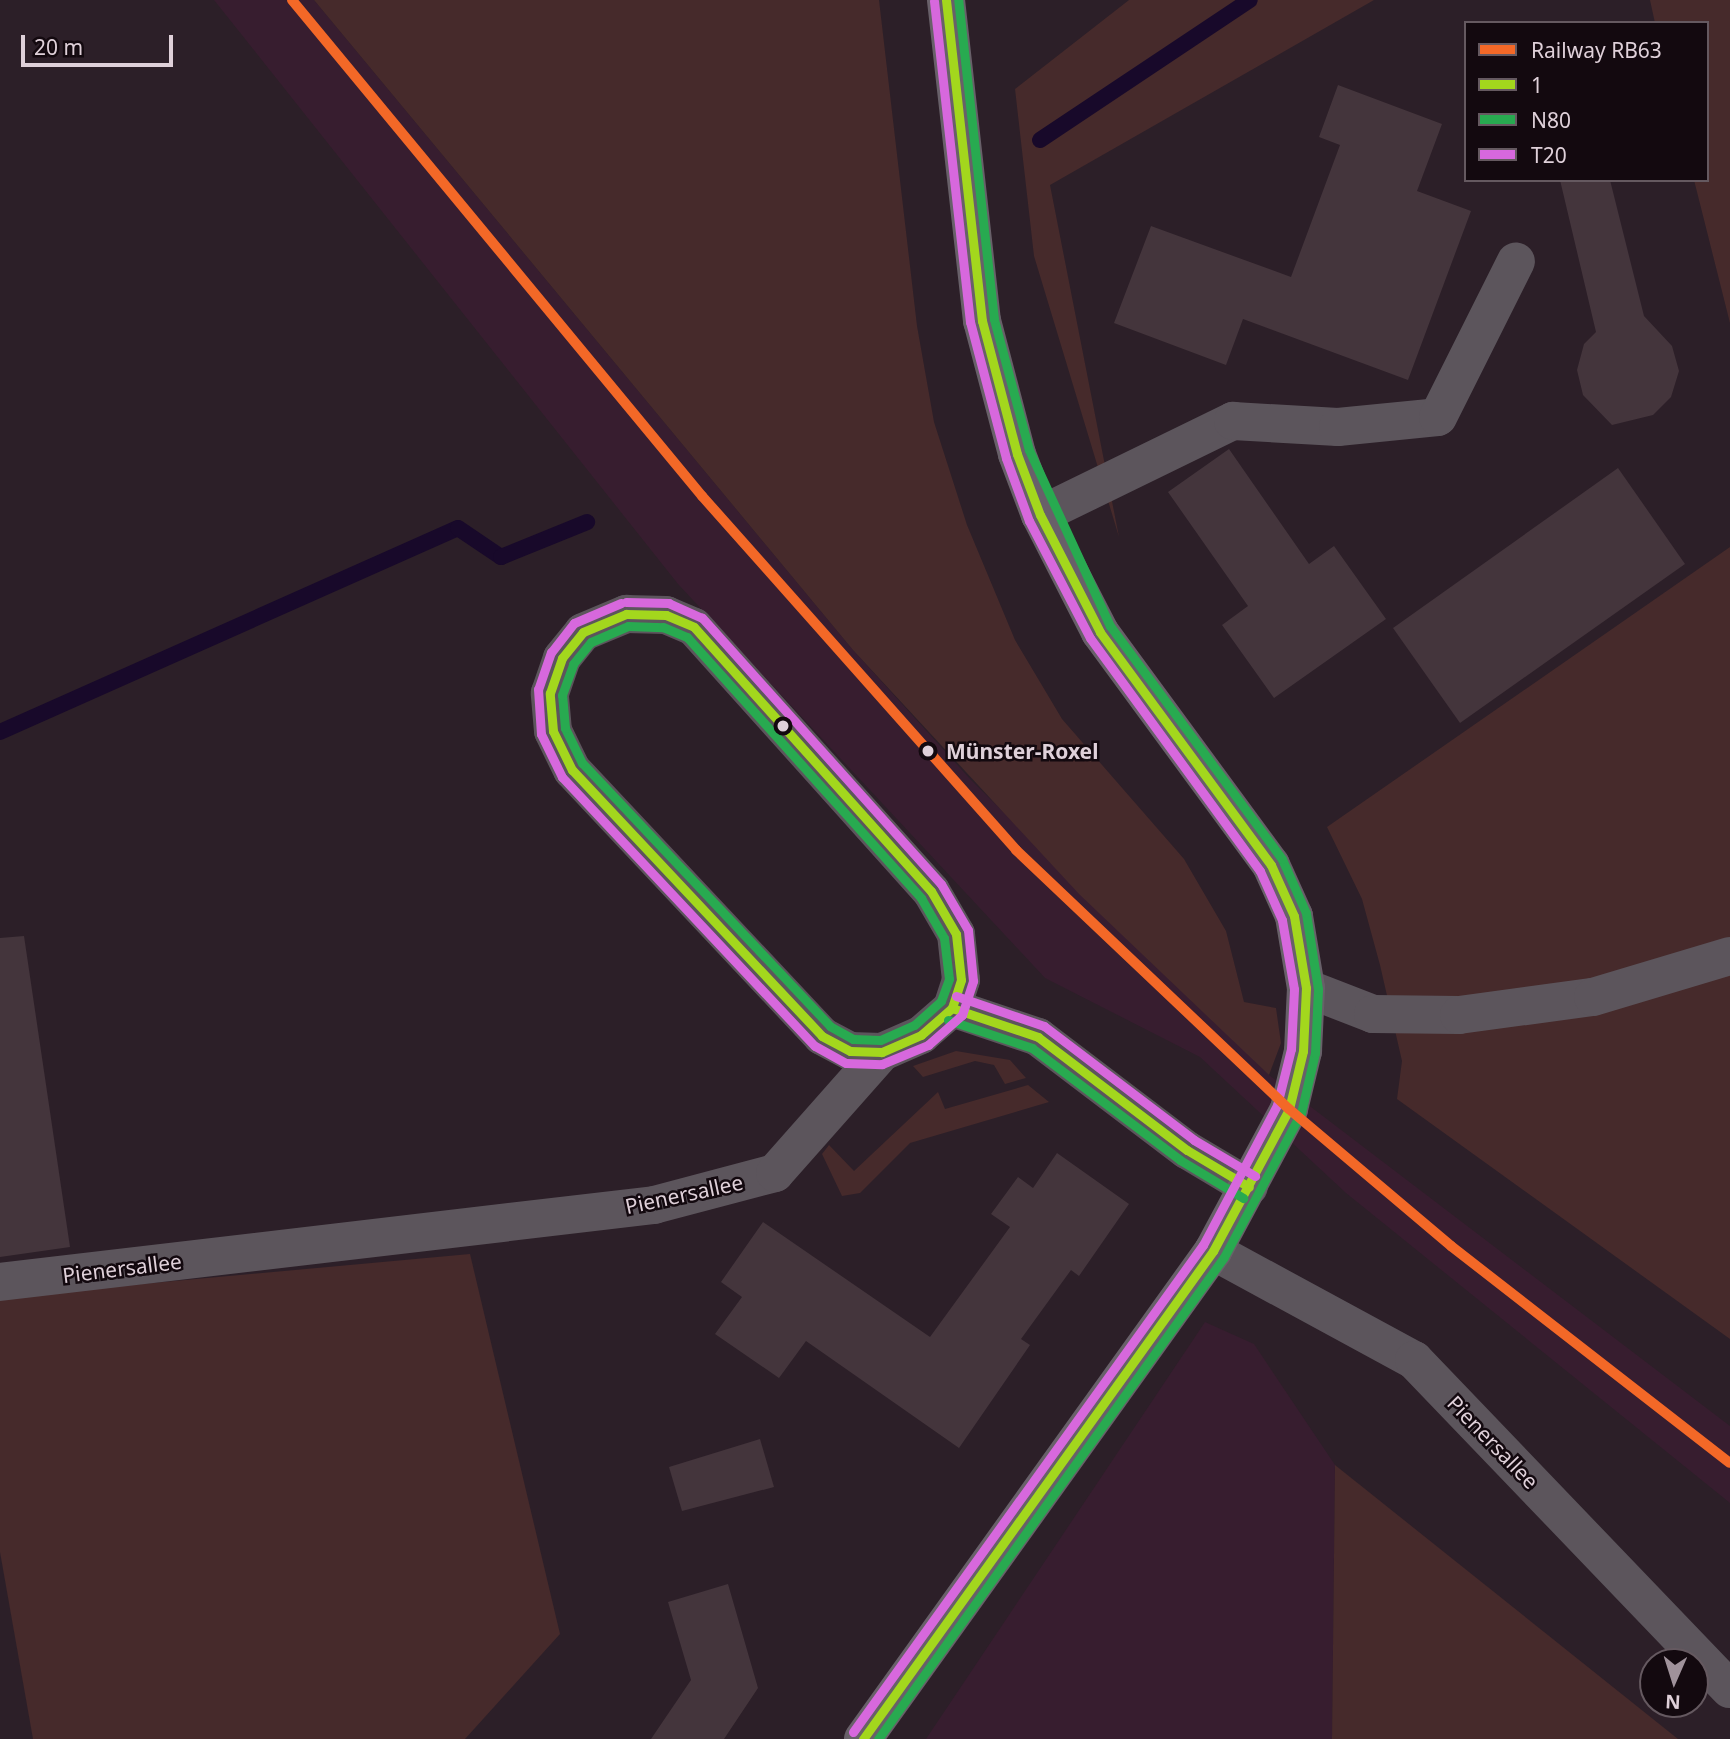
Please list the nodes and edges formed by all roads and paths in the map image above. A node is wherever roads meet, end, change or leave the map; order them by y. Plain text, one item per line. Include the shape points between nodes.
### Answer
1 (946, 0) edge
2 (1516, 261) dead end
3 (1040, 515) junction
4 (1730, 956) edge
5 (1306, 988) junction
6 (953, 1008) junction
7 (882, 1052) junction
8 (1250, 1187) junction
9 (1213, 1251) junction
10 (0, 1283) edge
11 (1730, 1689) edge
12 (863, 1739) edge

1 - 3 main road via 982,321
2 - 3 lane via 1438,417 1338,427 1234,421
3 - 5 main road via 1100,632 1270,866 1294,916
4 - 5 lane via 1593,997 1460,1016 1373,1014
5 - 8 main road via 1303,1051 1289,1109
6 - 7 lane, Pienersallee via 921,1035
6 - 7 lane via 961,980 956,934 931,891 694,627 666,615 626,614 583,632 562,658 550,693 553,731 572,770 822,1036 850,1051
6 - 8 lane via 1038,1037 1187,1150
7 - 10 lane, Pienersallee via 775,1173 653,1205
8 - 9 main road
9 - 11 lane, Pienersallee via 1414,1360
9 - 12 main road

